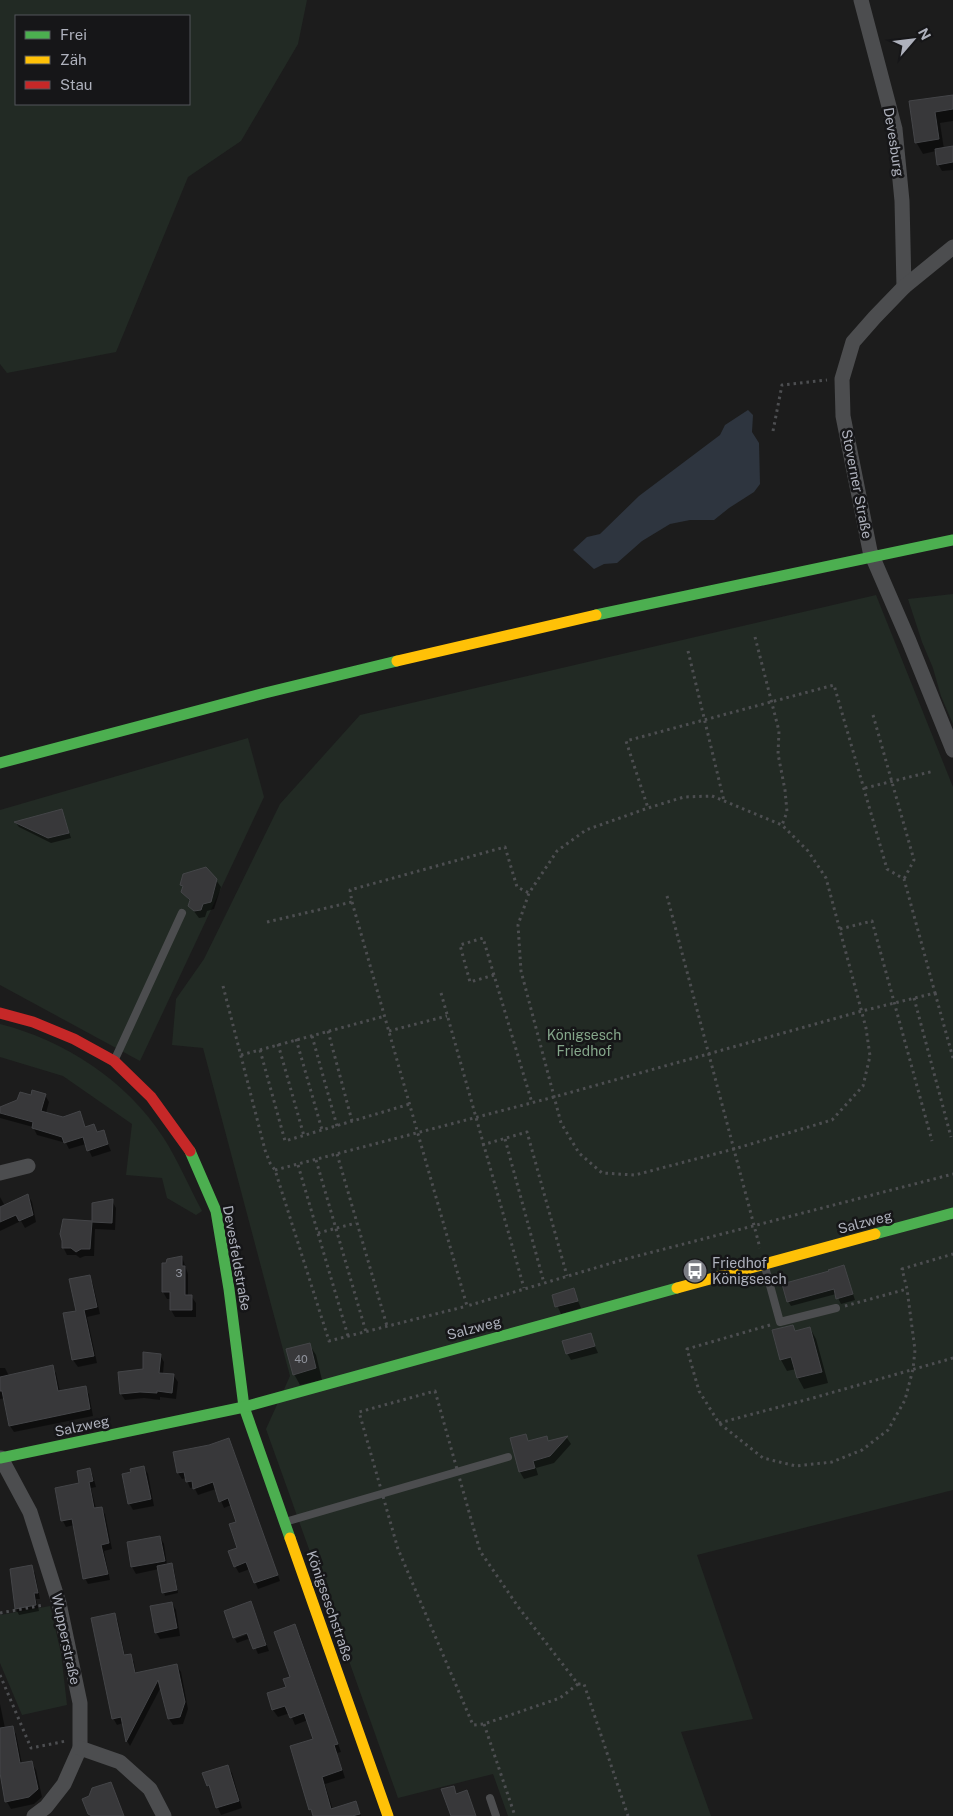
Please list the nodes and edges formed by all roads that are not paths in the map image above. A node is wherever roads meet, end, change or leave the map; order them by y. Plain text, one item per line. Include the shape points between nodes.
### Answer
1 (861, 0) edge
2 (953, 247) edge
3 (904, 287) junction
4 (953, 540) edge
5 (953, 750) edge
6 (0, 763) edge
7 (182, 913) dead end
8 (0, 1013) edge
9 (114, 1061) junction
10 (28, 1166) dead end
11 (0, 1173) edge
12 (953, 1213) edge
13 (765, 1265) junction
14 (836, 1308) road end
15 (244, 1406) junction
16 (508, 1457) dead end
17 (0, 1458) edge
18 (284, 1522) junction
19 (80, 1748) junction
20 (490, 1798) dead end
21 (34, 1816) edge
22 (164, 1816) edge
23 (388, 1816) edge
24 (496, 1816) edge

1 - 3 street, Devesburg via 895,129 902,201
2 - 3 street, Stoverner Straße
3 - 5 street, Stoverner Straße via 854,342 842,379 843,416 870,551
4 - 6 main road via 540,627 265,693
7 - 9 lane
8 - 9 main road, Devesfeldstraße via 74,1039
9 - 15 main road, Devesfeldstraße via 151,1097 193,1155 216,1211
10 - 11 street
12 - 13 main road, Salzweg
13 - 14 lane via 780,1322
13 - 15 main road, Salzweg
15 - 17 main road, Salzweg
15 - 18 main road, Königseschstraße
16 - 18 lane
17 - 19 street, Wupperstraße via 30,1512 60,1603 80,1703
18 - 23 main road, Königseschstraße
19 - 21 street, Wupperstraße via 64,1784 46,1807
19 - 22 street via 120,1762 150,1789
20 - 24 lane

